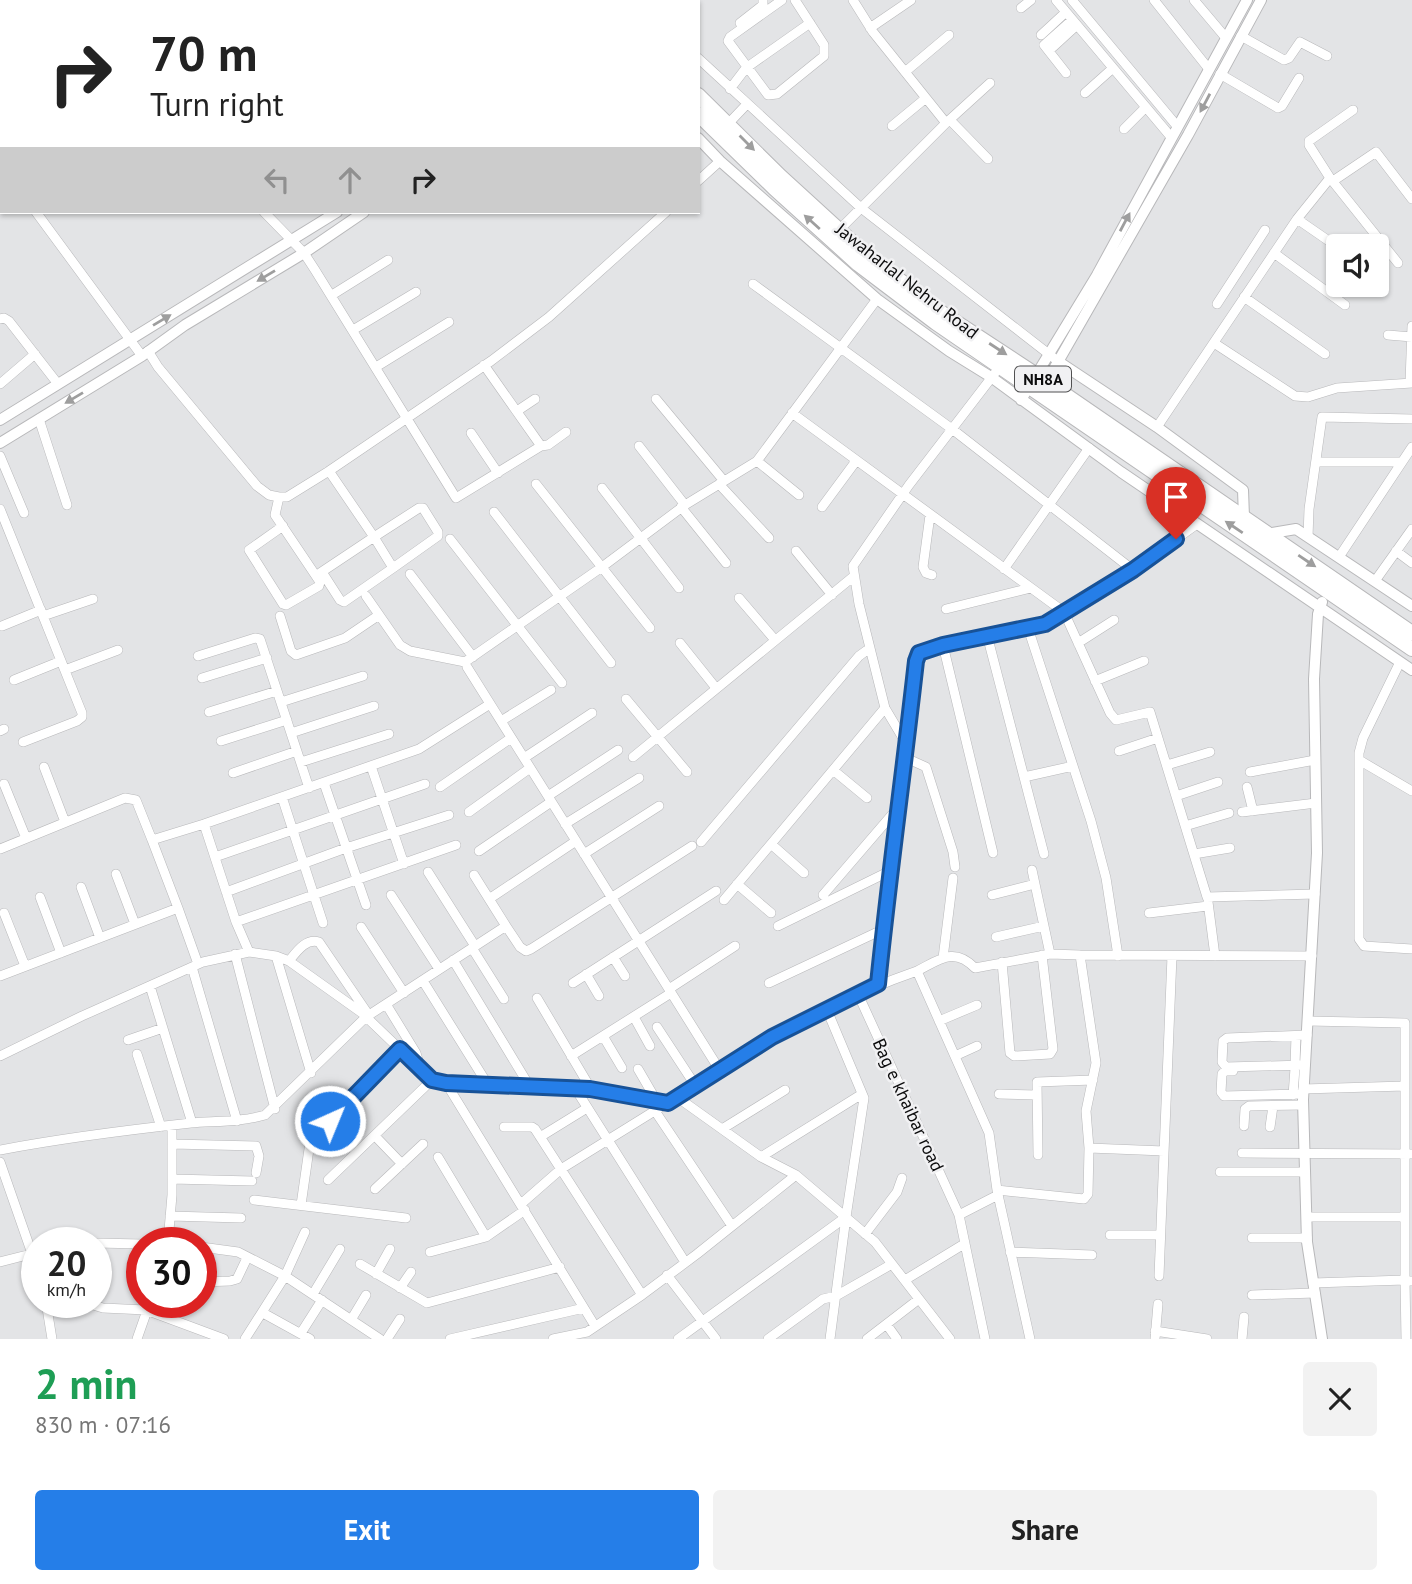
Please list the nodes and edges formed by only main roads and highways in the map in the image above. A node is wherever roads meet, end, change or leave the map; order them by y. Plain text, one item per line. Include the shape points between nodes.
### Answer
1 (700, 97) edge
2 (700, 116) edge
3 (1034, 391) junction
4 (1412, 633) edge
5 (1412, 649) edge

1 -> 3 main road, Jawaharlal Nehru Road / NH8A via 862,251
3 -> 2 main road, Jawaharlal Nehru Road / NH8A via 995,372 858,264
3 -> 4 main road, Jawaharlal Nehru Road / NH8A via 1244,517
5 -> 3 main road, Jawaharlal Nehru Road / NH8A

